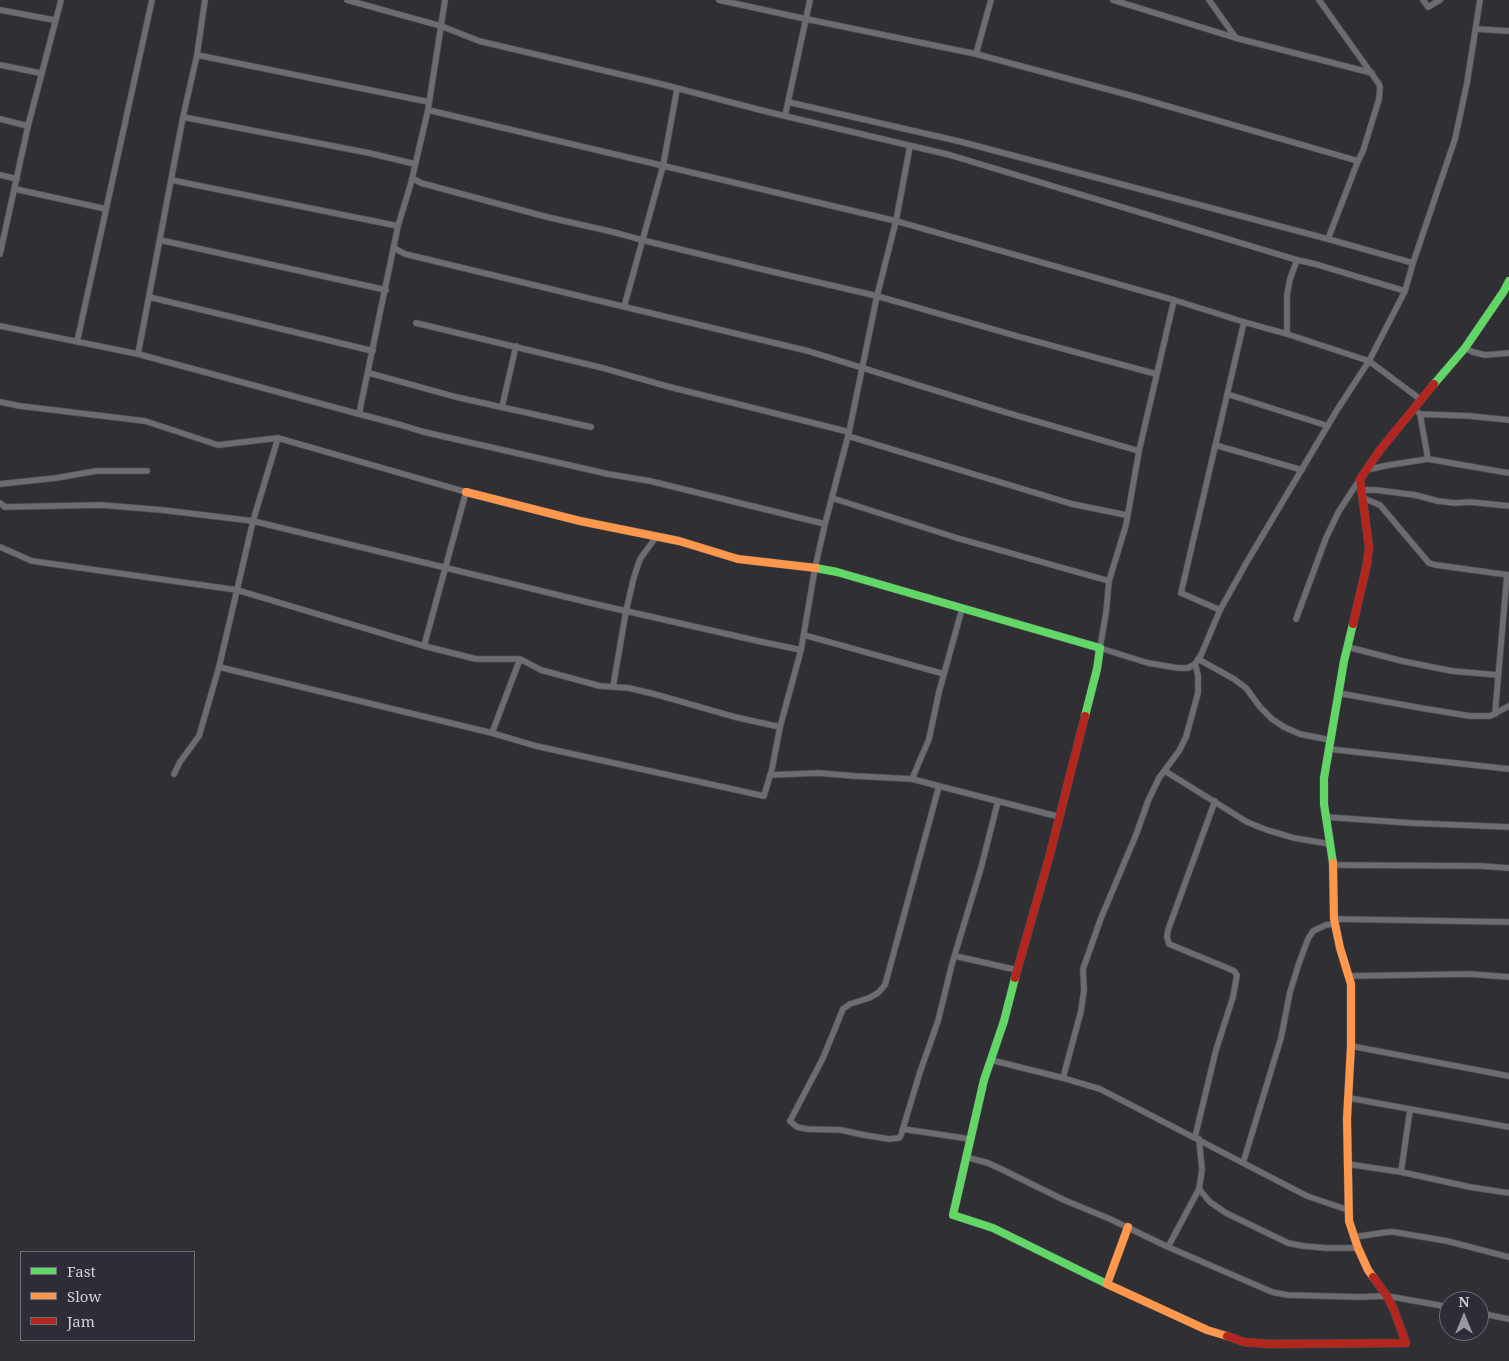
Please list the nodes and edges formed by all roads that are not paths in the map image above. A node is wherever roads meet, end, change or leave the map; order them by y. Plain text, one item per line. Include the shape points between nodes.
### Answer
1 (60, 0) edge
2 (152, 0) edge
3 (205, 0) edge
4 (347, 0) edge
5 (377, 0) edge
6 (444, 0) edge
7 (719, 0) edge
8 (810, 0) edge
9 (991, 0) edge
10 (1113, 0) edge
11 (1209, 0) edge
12 (1319, 0) edge
13 (1422, 0) edge
14 (1440, 0) edge
15 (1480, 0) edge
16 (376, 7) junction
17 (0, 10) edge
18 (54, 20) junction
19 (806, 20) junction
20 (441, 26) junction
21 (1476, 29) junction
22 (1509, 31) edge
23 (1236, 38) junction
24 (976, 54) junction
25 (197, 55) junction
26 (0, 65) edge
27 (40, 73) junction
28 (1372, 73) junction
29 (677, 89) junction
30 (429, 102) junction
31 (788, 102) junction
32 (428, 110) junction
33 (785, 116) junction
34 (182, 117) junction
35 (0, 119) edge
36 (28, 126) junction
37 (910, 146) junction
38 (1358, 161) junction
39 (415, 164) junction
40 (663, 166) junction
41 (0, 174) edge
42 (17, 178) junction
43 (412, 178) junction
44 (171, 180) junction
45 (15, 189) junction
46 (106, 209) junction
47 (896, 221) junction
48 (398, 226) junction
49 (2, 233) edge
50 (1328, 239) junction
51 (160, 240) junction
52 (642, 240) junction
53 (394, 248) junction
54 (0, 254) edge
55 (1297, 260) junction
56 (1413, 263) junction
57 (1509, 281) edge
58 (386, 290) junction
59 (1405, 291) junction
60 (878, 296) junction
61 (149, 297) junction
62 (1174, 300) junction
63 (624, 307) junction
64 (1244, 322) junction
65 (416, 323) dead end
66 (0, 326) edge
67 (1287, 334) junction
68 (77, 342) junction
69 (516, 346) junction
70 (1464, 348) junction
71 (373, 351) junction
72 (1509, 353) edge
73 (138, 354) junction
74 (1369, 360) junction
75 (862, 367) junction
76 (368, 372) junction
77 (1156, 374) junction
78 (1227, 394) junction
79 (1420, 399) junction
80 (0, 402) edge
81 (502, 407) junction
82 (1417, 412) junction
83 (359, 414) junction
84 (1509, 420) edge
85 (1328, 426) junction
86 (591, 427) dead end
87 (848, 434) junction
88 (278, 438) junction
89 (1214, 445) junction
90 (1139, 451) junction
91 (1428, 460) junction
92 (1302, 470) junction
93 (1366, 470) junction
94 (147, 471) dead end
95 (1509, 473) edge
96 (1360, 479) junction
97 (0, 484) edge
98 (466, 492) junction
99 (1363, 494) junction
100 (832, 498) junction
101 (0, 503) edge
102 (1509, 506) edge
103 (1126, 515) junction
104 (253, 521) junction
105 (825, 524) junction
106 (656, 537) junction
107 (0, 547) edge
108 (446, 567) junction
109 (815, 568) junction
110 (1508, 575) edge
111 (1109, 581) junction
112 (237, 590) junction
113 (962, 609) junction
114 (1220, 610) junction
115 (626, 611) junction
116 (1506, 617) edge
117 (1296, 620) dead end
118 (804, 635) junction
119 (424, 646) junction
120 (1348, 647) junction
121 (1100, 648) junction
122 (801, 650) junction
123 (520, 659) junction
124 (1197, 661) junction
125 (219, 667) junction
126 (944, 674) junction
127 (1498, 675) junction
128 (613, 687) junction
129 (1338, 693) junction
130 (1509, 706) edge
131 (1495, 714) junction
132 (780, 728) junction
133 (492, 733) junction
134 (1330, 740) junction
135 (1329, 749) junction
136 (1509, 769) edge
137 (1165, 770) junction
138 (174, 774) dead end
139 (770, 775) junction
140 (912, 779) junction
141 (939, 786) junction
142 (1215, 801) junction
143 (998, 802) junction
144 (1060, 816) junction
145 (1326, 817) junction
146 (1509, 827) edge
147 (1330, 844) junction
148 (1333, 865) junction
149 (1509, 868) edge
150 (1334, 922) junction
151 (1509, 922) edge
152 (954, 956) junction
153 (1017, 970) junction
154 (1349, 976) junction
155 (1509, 977) edge
156 (1352, 1046) junction
157 (991, 1060) junction
158 (1509, 1076) edge
159 (1063, 1078) junction
160 (1349, 1098) junction
161 (1410, 1110) junction
162 (1509, 1128) edge
163 (903, 1129) junction
164 (1197, 1138) junction
165 (970, 1139) junction
166 (966, 1157) junction
167 (1243, 1163) junction
168 (1347, 1164) junction
169 (1401, 1172) junction
170 (1199, 1190) junction
171 (1509, 1193) edge
172 (1348, 1210) junction
173 (1128, 1227) junction
174 (1354, 1237) junction
175 (1168, 1248) junction
176 (1358, 1248) junction
177 (1509, 1257) edge
178 (1107, 1284) junction
179 (1388, 1296) junction
180 (1439, 1305) edge
181 (1489, 1315) edge
182 (1509, 1318) edge

1 - 18 street
2 - 46 street
3 - 25 street
4 - 16 street
5 - 16 street
6 - 20 street
7 - 19 street
8 - 19 street
9 - 24 street
10 - 23 street
11 - 23 street
12 - 28 street
13 - 14 street via 1428,7
15 - 21 street
16 - 20 street
17 - 18 street
18 - 27 street
19 - 24 street
19 - 31 street
20 - 29 street via 479,40
20 - 30 street
21 - 22 street
21 - 56 street via 1455,139
23 - 28 street
24 - 38 street
25 - 30 street
25 - 34 street
26 - 27 street
27 - 36 street
28 - 38 street via 1380,85 1380,95
29 - 33 street
29 - 40 street
30 - 32 street
31 - 33 street
31 - 50 street via 962,142
32 - 39 street
32 - 40 street
33 - 37 street
34 - 39 street
34 - 44 street
35 - 36 street
36 - 42 street
37 - 47 street
37 - 55 street via 960,158
38 - 50 street
39 - 43 street
40 - 47 street
40 - 52 street
41 - 42 street
42 - 45 street
43 - 48 street
43 - 52 street via 547,217
44 - 48 street
44 - 51 street
45 - 46 street
45 - 49 street
46 - 68 street
47 - 60 street
47 - 62 street
48 - 53 street
49 - 54 street
50 - 56 street
51 - 58 street
51 - 61 street
52 - 60 street
52 - 63 street
53 - 58 street
53 - 63 street via 405,254
55 - 59 street
55 - 67 street via 1287,296
56 - 59 street
57 - 70 street
58 - 71 street
59 - 74 street
60 - 75 street
60 - 77 street
61 - 71 street
61 - 73 street
62 - 64 street
62 - 77 street
63 - 75 street via 782,344
64 - 67 street
64 - 78 street
65 - 69 street
66 - 68 street
67 - 74 street
68 - 73 street
69 - 81 street
69 - 87 street
70 - 72 street via 1485,355
70 - 79 street
71 - 76 street
73 - 83 street
74 - 79 street
74 - 85 street
75 - 87 street
75 - 90 street
76 - 81 street
76 - 83 street
77 - 90 street
78 - 85 street
78 - 89 street
79 - 82 street
80 - 88 street via 145,421 218,445
81 - 86 street
82 - 84 street
82 - 91 street
82 - 93 street via 1380,450
83 - 105 street via 424,432 650,481
85 - 92 street
87 - 100 street
87 - 103 street via 1072,504
88 - 98 street
88 - 104 street
89 - 92 street
89 - 114 street via 1181,593
90 - 103 street
91 - 93 street
91 - 95 street
92 - 114 street
93 - 96 street
94 - 97 street via 96,471
96 - 99 street
96 - 117 street via 1326,538
98 - 106 street
98 - 108 street
99 - 102 street via 1376,490 1438,501
99 - 110 street via 1380,505 1430,563
99 - 120 street via 1369,547
100 - 105 street
100 - 111 street
101 - 104 street via 5,507 101,505
103 - 111 street
104 - 108 street
104 - 112 street
105 - 109 street
106 - 109 street via 738,559
106 - 115 street via 640,559
107 - 112 street via 32,560
108 - 115 street
108 - 119 street
109 - 113 street
109 - 118 street
110 - 116 street
111 - 121 street
112 - 119 street
112 - 125 street
113 - 121 street
113 - 126 street
114 - 124 street
115 - 122 street
115 - 128 street
116 - 127 street
118 - 122 street
118 - 126 street
119 - 123 street via 476,659
120 - 127 street via 1452,671
120 - 129 street
121 - 124 street via 1163,666 1188,668
121 - 144 street
122 - 132 street
123 - 128 street via 541,670
123 - 133 street
124 - 134 street via 1246,688 1272,719 1284,727
124 - 137 street via 1198,693 1186,737
125 - 133 street
125 - 138 street via 199,736
126 - 140 street via 929,739
127 - 131 street
128 - 132 street via 666,697
129 - 131 street via 1470,716
129 - 134 street
130 - 131 street
132 - 139 street
133 - 139 street via 536,746 764,796
134 - 135 street
135 - 136 street
135 - 145 street via 1324,778
137 - 142 street
137 - 159 street via 1148,801 1086,958 1081,1011
139 - 140 street via 818,773
140 - 141 street
141 - 143 street
141 - 163 street via 885,985 878,993 842,1009 823,1058 790,1121 807,1129 841,1130 889,1140 898,1138
142 - 147 street via 1247,822 1267,830
142 - 164 street via 1167,937 1169,944 1225,966 1237,975 1216,1050
143 - 144 street
143 - 152 street
144 - 153 street
145 - 146 street
145 - 147 street
147 - 148 street
148 - 149 street
148 - 150 street
150 - 151 street
150 - 154 street
150 - 167 street via 1313,931 1298,963 1281,1038
152 - 153 street
152 - 163 street via 938,1021
153 - 157 street
154 - 155 street via 1470,974
154 - 156 street
156 - 158 street
156 - 160 street
157 - 159 street
157 - 165 street
159 - 164 street via 1110,1093
160 - 161 street
160 - 168 street
161 - 162 street
161 - 169 street
163 - 165 street
164 - 167 street
164 - 170 street via 1202,1170
165 - 166 street
166 - 173 street via 988,1163
166 - 178 street via 953,1215 993,1228
167 - 172 street via 1307,1196
168 - 169 street
168 - 172 street
169 - 171 street
170 - 175 street
170 - 176 street via 1226,1212 1288,1243
172 - 174 street
173 - 175 street
173 - 178 street
174 - 176 street
174 - 177 street via 1394,1232
175 - 179 street via 1272,1292
176 - 179 street via 1368,1270
178 - 179 street via 1207,1330 1244,1342 1269,1344 1406,1343
179 - 180 street
181 - 182 street

